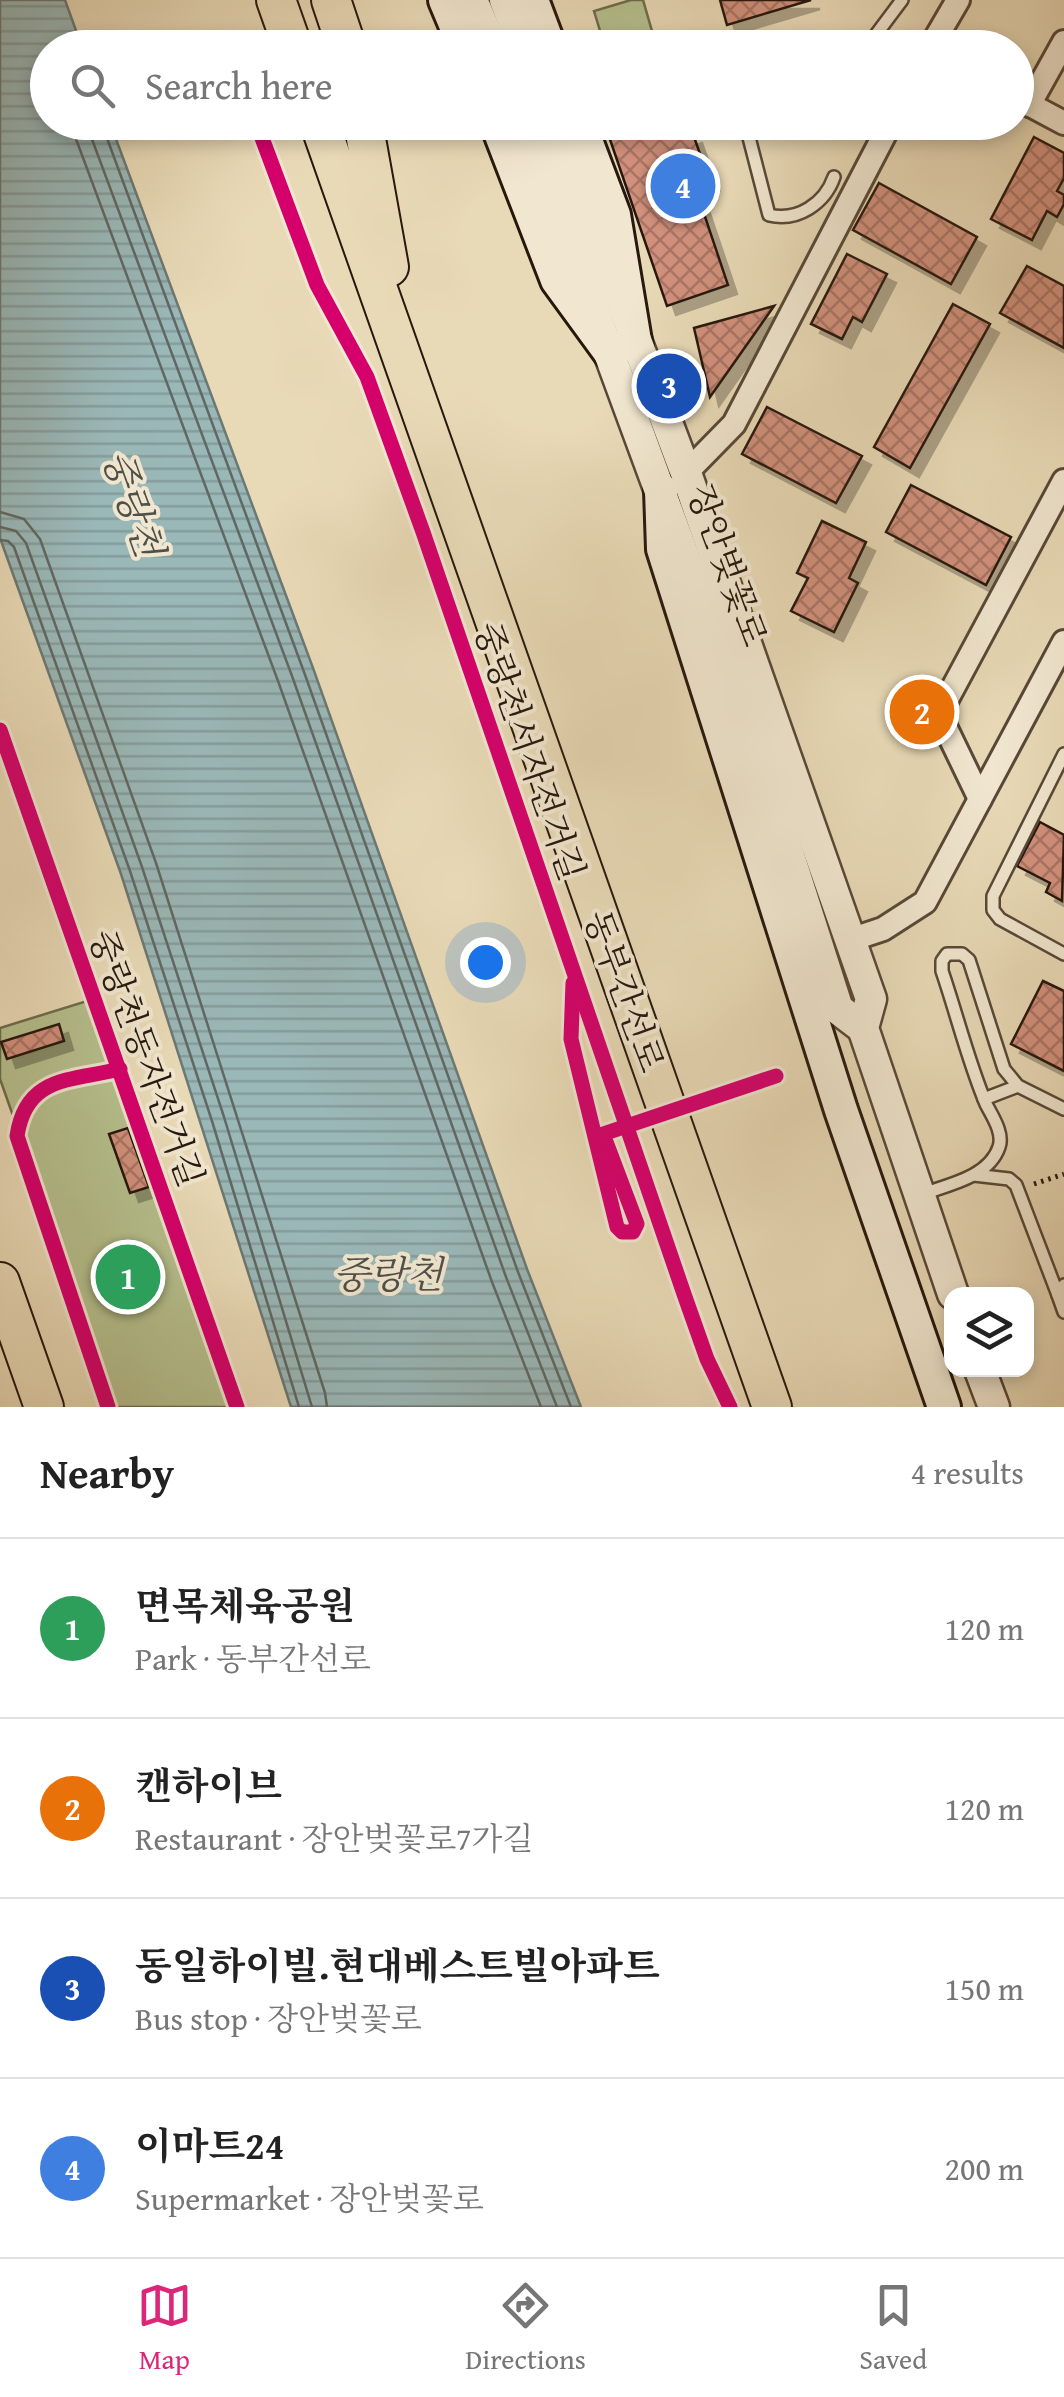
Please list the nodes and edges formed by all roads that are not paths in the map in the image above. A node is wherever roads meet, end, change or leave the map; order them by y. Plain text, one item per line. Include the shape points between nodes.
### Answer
1 (276, 0) edge
2 (331, 0) edge
3 (445, 0) edge
4 (472, 0) edge
5 (505, 0) edge
6 (532, 0) edge
7 (902, 0) edge
8 (958, 0) edge
9 (287, 30) edge
10 (341, 30) edge
11 (458, 30) edge
12 (486, 30) edge
13 (517, 30) edge
14 (543, 30) edge
15 (880, 30) edge
16 (940, 30) edge
17 (1064, 42) edge
18 (1034, 84) edge
19 (1034, 107) edge
20 (1064, 123) edge
21 (325, 140) edge
22 (366, 140) edge
23 (503, 140) edge
24 (532, 140) edge
25 (560, 140) edge
26 (586, 140) edge
27 (750, 140) edge
28 (882, 140) edge
29 (834, 177) dead end
30 (624, 350) junction
31 (410, 382) junction
32 (674, 481) junction
33 (1064, 482) edge
34 (1064, 642) edge
35 (1064, 754) edge
36 (980, 799) junction
37 (850, 940) junction
38 (1064, 954) edge
39 (863, 1028) junction
40 (1018, 1086) junction
41 (984, 1099) junction
42 (1064, 1110) edge
43 (974, 1175) junction
44 (917, 1196) junction
45 (0, 1282) edge
46 (950, 1287) edge
47 (1061, 1290) edge
48 (1064, 1312) edge
49 (983, 1377) edge
50 (44, 1407) edge
51 (772, 1407) edge
52 (944, 1407) edge
53 (994, 1407) edge

1 - 9 highway
2 - 10 highway
3 - 11 main road
4 - 12 street
5 - 13 street
6 - 14 main road
7 - 15 lane
8 - 16 street
17 - 18 street
19 - 20 street
21 - 31 highway, 동부간선로
22 - 31 highway
23 - 30 main road via 557,280
24 - 30 street, 장안벚꽃로
25 - 30 street, 장안벚꽃로
26 - 30 main road via 614,215
27 - 29 lane via 769,215 814,207
28 - 32 street via 734,424
30 - 32 street, 장안벚꽃로
31 - 51 highway, 동부간선로
32 - 37 street, 장안벚꽃로
32 - 39 street, 장안벚꽃로 via 838,1009
32 - 52 main road via 664,549 841,1110
33 - 36 street via 939,714
34 - 36 street
35 - 38 lane via 993,896 1000,919
36 - 37 street via 926,902
37 - 39 street, 장안벚꽃로 via 871,998
39 - 44 street, 장안벚꽃로
40 - 41 lane
40 - 41 lane via 1004,1069 969,960 947,954 942,971
40 - 42 lane
41 - 43 lane via 1000,1144
43 - 44 lane
43 - 47 lane via 1016,1185
44 - 46 street, 장안벚꽃로
45 - 50 highway
47 - 48 lane
49 - 53 street

